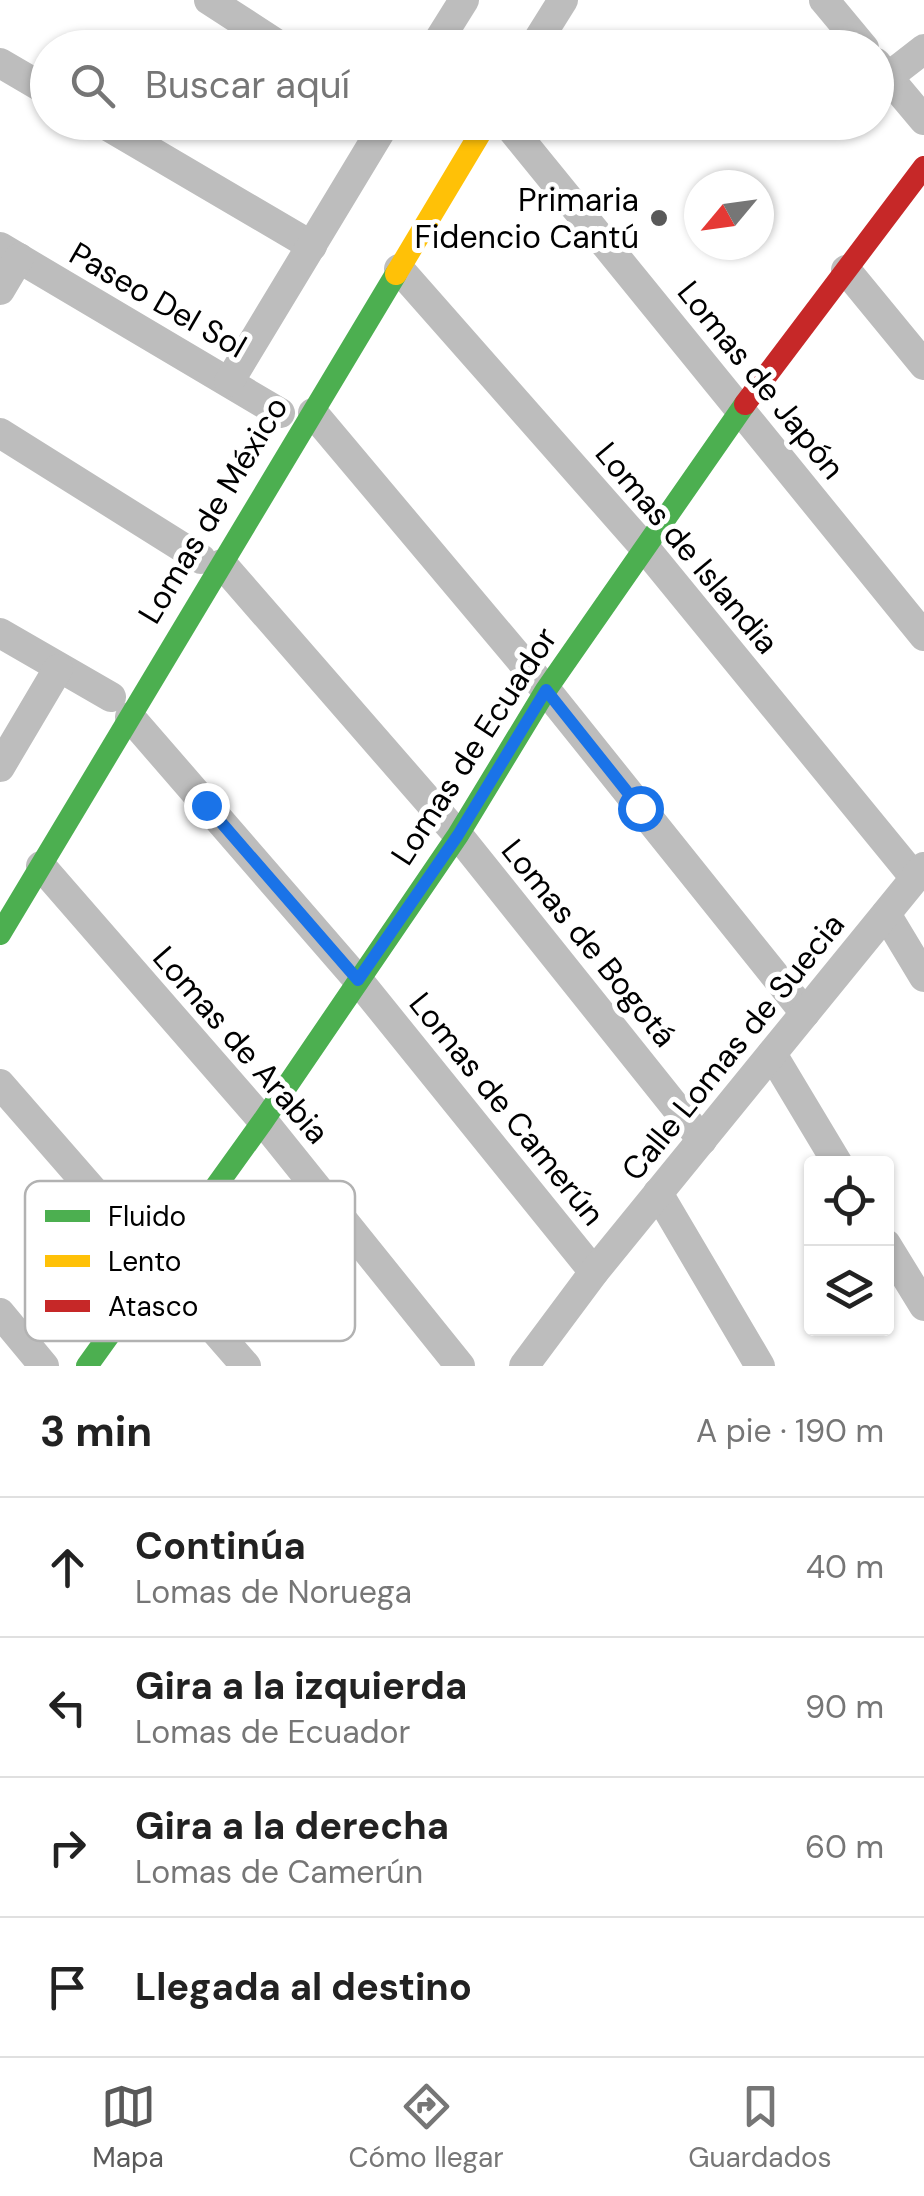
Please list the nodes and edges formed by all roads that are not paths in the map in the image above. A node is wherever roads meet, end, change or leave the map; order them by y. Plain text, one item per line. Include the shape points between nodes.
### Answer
1 (209, 0) edge
2 (464, 0) edge
3 (563, 0) edge
4 (824, 0) edge
5 (255, 30) edge
6 (445, 30) edge
7 (545, 30) edge
8 (849, 30) edge
9 (924, 49) edge
10 (0, 63) edge
11 (894, 64) edge
12 (30, 80) edge
13 (894, 84) edge
14 (924, 120) edge
15 (132, 140) edge
16 (375, 140) edge
17 (476, 140) edge
18 (521, 140) edge
19 (924, 168) edge
20 (312, 246) junction
21 (10, 253) edge
22 (399, 269) junction
23 (846, 270) junction
24 (0, 290) edge
25 (924, 365) edge
26 (229, 382) junction
27 (740, 410) junction
28 (280, 413) dead end
29 (313, 413) junction
30 (0, 433) edge
31 (644, 548) junction
32 (212, 562) junction
33 (0, 633) edge
34 (924, 636) edge
35 (58, 669) junction
36 (546, 690) junction
37 (120, 707) junction
38 (0, 766) edge
39 (458, 835) junction
40 (40, 866) junction
41 (920, 873) edge
42 (886, 914) junction
43 (0, 934) edge
44 (924, 977) edge
45 (358, 980) junction
46 (805, 1013) junction
47 (772, 1054) junction
48 (0, 1084) edge
49 (262, 1122) junction
50 (702, 1140) junction
51 (833, 1156) edge
52 (85, 1181) edge
53 (220, 1181) edge
54 (310, 1181) edge
55 (658, 1193) junction
56 (355, 1237) edge
57 (887, 1246) edge
58 (594, 1272) junction
59 (924, 1306) edge
60 (0, 1313) edge
61 (105, 1341) edge
62 (224, 1341) edge
63 (44, 1366) edge
64 (87, 1366) edge
65 (246, 1366) edge
66 (460, 1366) edge
67 (524, 1366) edge
68 (760, 1366) edge

1 - 5 street
2 - 6 street
3 - 7 street
4 - 8 street
9 - 11 street
10 - 12 street
13 - 14 street
15 - 20 street
16 - 20 street
17 - 22 street, Lomas de México
18 - 27 street, Lomas de Japón
19 - 23 street, Lomas de Ecuador
20 - 26 street
21 - 24 street
21 - 26 street, Paseo Del Sol
22 - 29 street, Lomas de México
22 - 31 street, Lomas de Islandia
23 - 25 street
23 - 27 street, Lomas de Ecuador
26 - 28 street, Paseo Del Sol
27 - 31 street, Lomas de Ecuador
27 - 34 street, Lomas de Japón
29 - 32 street, Lomas de México
29 - 36 street
30 - 32 street, Lomas de Bogotá
31 - 36 street, Lomas de Ecuador
31 - 41 street, Lomas de Islandia
32 - 37 street, Lomas de México
32 - 39 street, Lomas de Bogotá
33 - 35 street
35 - 37 street
35 - 38 street
36 - 39 street, Lomas de Ecuador
36 - 46 street
37 - 40 street, Lomas de México
37 - 45 street, Lomas de Camerún
39 - 45 street, Lomas de Ecuador
39 - 50 street, Lomas de Bogotá
40 - 43 street, Lomas de México
40 - 49 street, Lomas de Arabia
41 - 42 street, Calle Lomas de Suecia
42 - 44 street
42 - 46 street, Calle Lomas de Suecia
45 - 49 street, Lomas de Ecuador
45 - 58 street, Lomas de Camerún
46 - 47 street, Calle Lomas de Suecia
47 - 50 street, Calle Lomas de Suecia
47 - 51 street
48 - 52 street
49 - 53 street, Lomas de Ecuador
49 - 54 street, Lomas de Arabia
50 - 55 street, Calle Lomas de Suecia
55 - 58 street, Calle Lomas de Suecia
55 - 68 street
56 - 66 street, Lomas de Arabia
57 - 59 street
58 - 67 street, Calle Lomas de Suecia
60 - 63 street
61 - 64 street, Lomas de Ecuador
62 - 65 street

